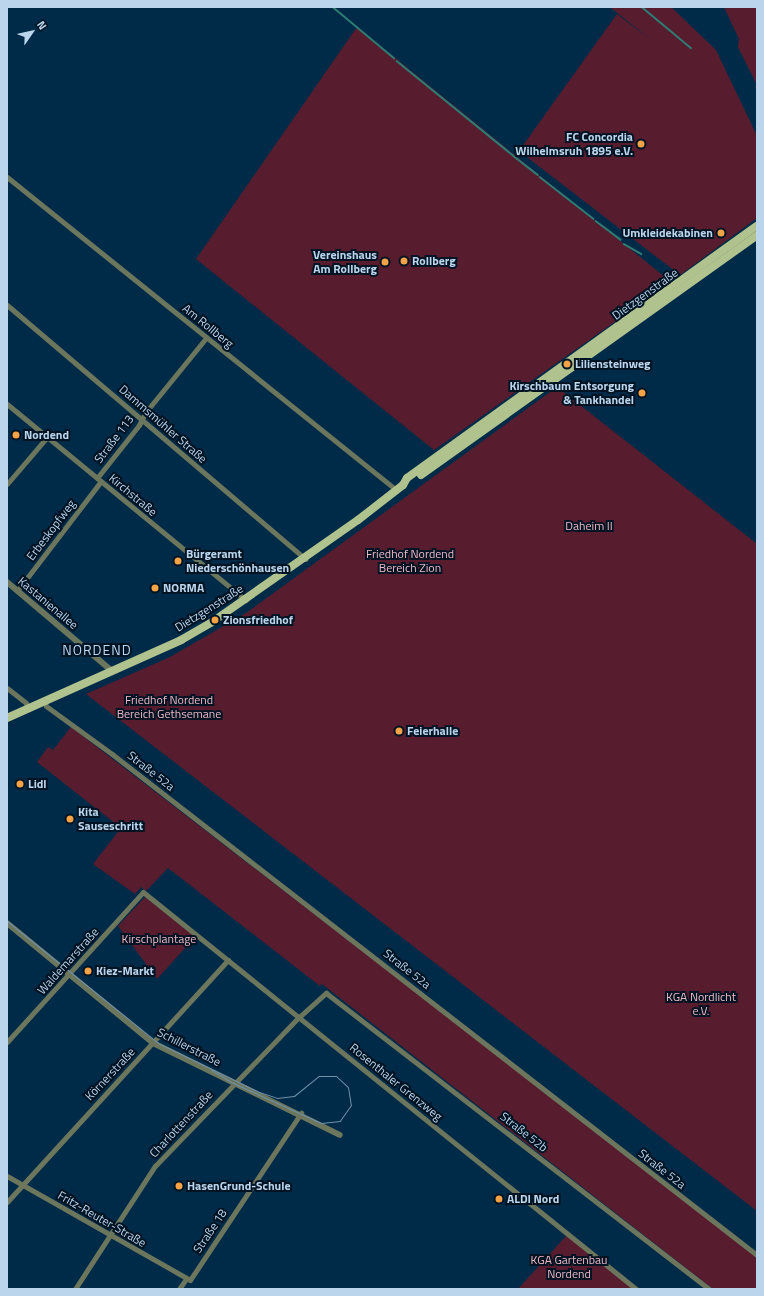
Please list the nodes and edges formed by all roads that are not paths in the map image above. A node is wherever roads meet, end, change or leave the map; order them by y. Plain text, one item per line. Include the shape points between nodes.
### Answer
1 (7, 176) edge
2 (757, 226) edge
3 (757, 235) edge
4 (682, 285) junction
5 (7, 305) edge
6 (206, 338) junction
7 (7, 404) edge
8 (142, 418) junction
9 (47, 437) junction
10 (99, 480) junction
11 (7, 484) edge
12 (399, 487) junction
13 (305, 558) junction
14 (7, 582) edge
15 (17, 591) junction
16 (246, 600) junction
17 (112, 671) junction
18 (7, 688) edge
19 (44, 701) junction
20 (28, 708) junction
21 (7, 718) edge
22 (143, 892) joint
23 (7, 923) edge
24 (228, 960) junction
25 (68, 974) junction
26 (326, 993) joint
27 (298, 1018) junction
28 (7, 1042) edge
29 (153, 1043) junction
30 (235, 1082) junction
31 (301, 1113) junction
32 (340, 1135) dead end
33 (7, 1176) edge
34 (23, 1185) junction
35 (7, 1202) edge
36 (109, 1234) junction
37 (757, 1255) edge
38 (188, 1279) junction
39 (75, 1289) edge
40 (179, 1289) edge
41 (636, 1289) edge
42 (709, 1289) edge

1 - 6 street, Am Rollberg
2 - 4 main road, Dietzgenstraße
3 - 4 main road, Dietzgenstraße
4 - 12 main road, Dietzgenstraße via 407,478
5 - 8 street, Dammsmühler Straße
6 - 8 street, Straße 113
6 - 12 street, Am Rollberg
7 - 9 street, Kirchstraße
8 - 10 street, Straße 113
8 - 13 street, Dammsmühler Straße
9 - 10 street, Kirchstraße
9 - 11 street
10 - 15 street, Erbeskopfweg
10 - 16 street, Kirchstraße
12 - 13 main road, Dietzgenstraße
13 - 16 main road, Dietzgenstraße
14 - 15 street, Kastanienallee
15 - 17 street, Kastanienallee
16 - 17 main road, Dietzgenstraße via 189,636
17 - 19 main road, Dietzgenstraße
18 - 20 street via 26,703
19 - 20 main road, Dietzgenstraße
19 - 37 street, Straße 52a via 46,706 121,761
20 - 21 main road, Dietzgenstraße
22 - 24 street, Rosenthaler Grenzweg
22 - 25 street, Waldemarstraße
23 - 25 street, Schillerstraße
24 - 27 street, Rosenthaler Grenzweg
24 - 29 street, Körnerstraße
25 - 28 street, Waldemarstraße
25 - 29 street, Schillerstraße
26 - 27 street, Charlottenstraße
26 - 42 street, Straße 52b
27 - 30 street, Charlottenstraße
27 - 41 street, Rosenthaler Grenzweg
29 - 30 street, Schillerstraße
29 - 34 street, Körnerstraße
30 - 31 street, Schillerstraße
30 - 36 street, Charlottenstraße via 155,1166
31 - 32 street, Schillerstraße
31 - 38 street, Straße 18
33 - 34 street, Fritz-Reuter-Straße
34 - 35 street, Körnerstraße
34 - 36 street, Fritz-Reuter-Straße
36 - 38 street, Fritz-Reuter-Straße
36 - 39 street, Charlottenstraße
38 - 40 street

